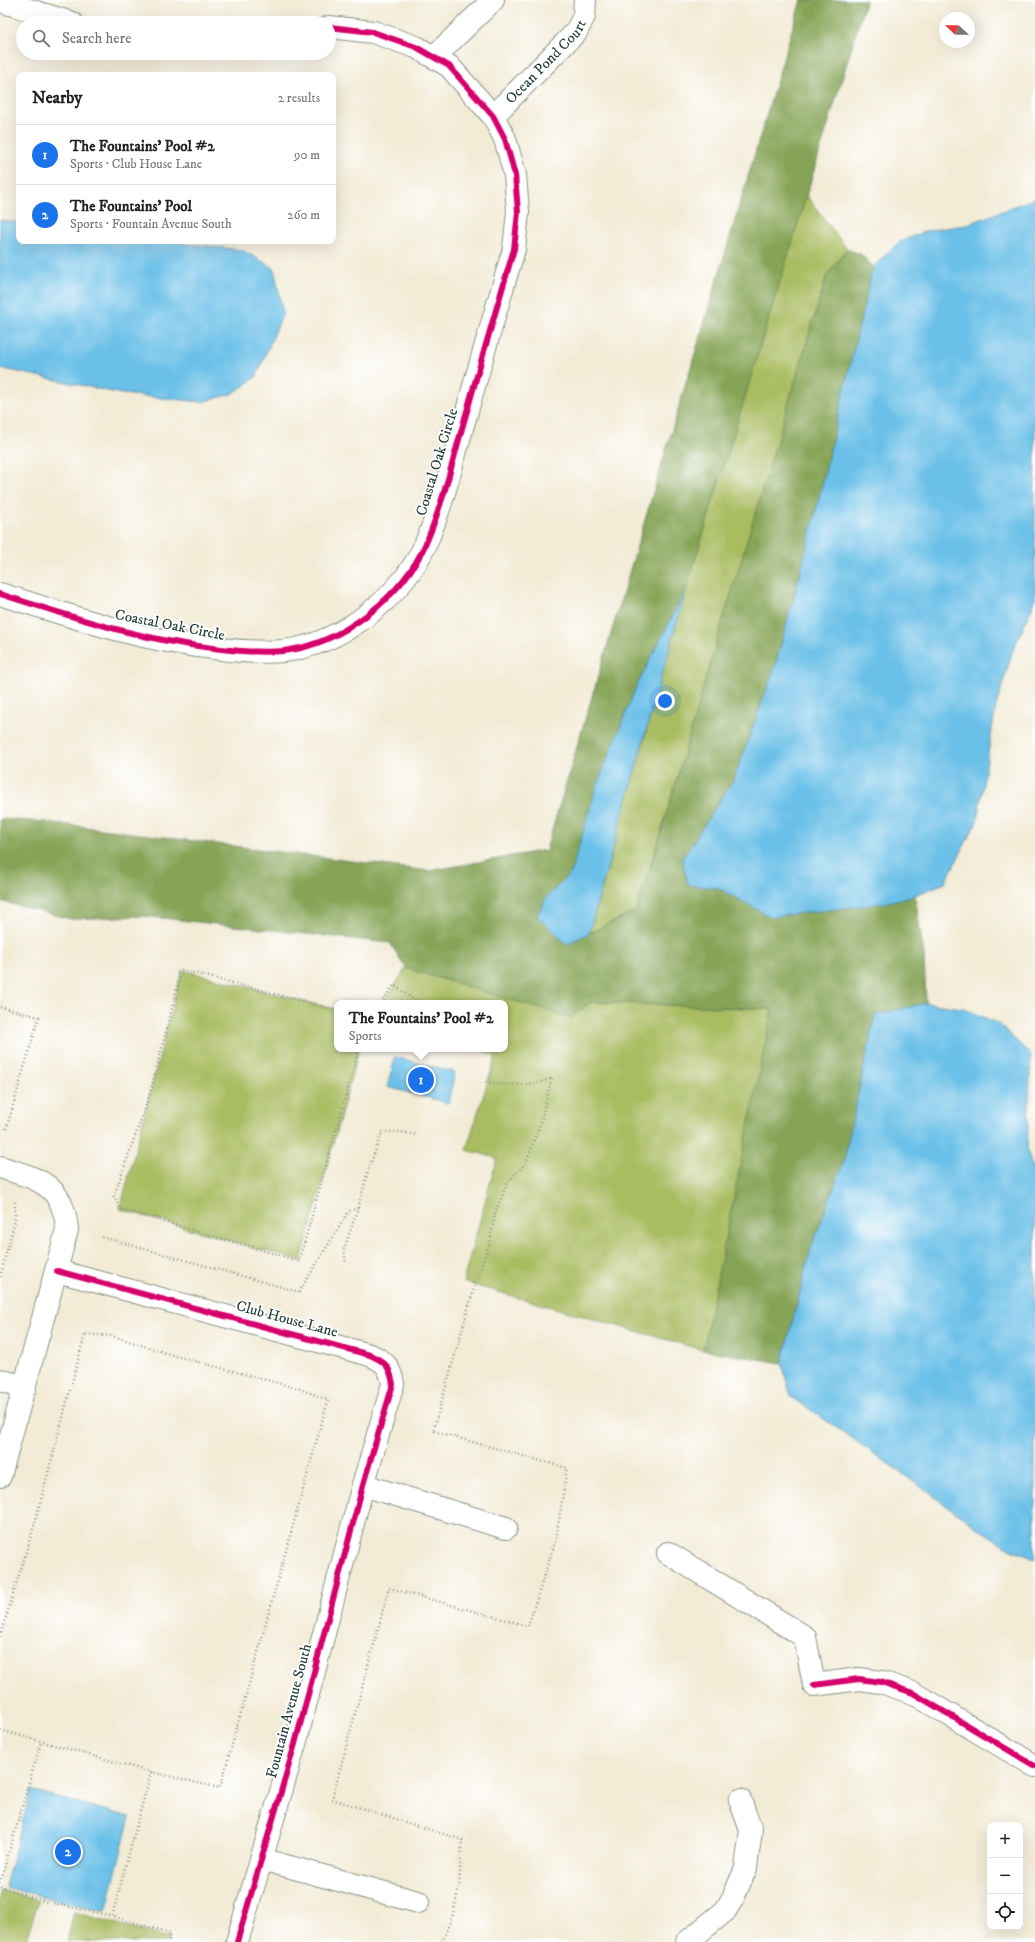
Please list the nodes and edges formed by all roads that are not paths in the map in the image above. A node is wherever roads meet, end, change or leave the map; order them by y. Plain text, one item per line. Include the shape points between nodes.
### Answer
1 (493, 0) edge
2 (585, 0) edge
3 (0, 1) edge
4 (49, 16) edge
5 (336, 28) edge
6 (434, 57) junction
7 (493, 116) junction
8 (0, 594) edge
9 (0, 1167) edge
10 (57, 1271) junction
11 (0, 1380) edge
12 (25, 1386) junction
13 (0, 1476) edge
14 (363, 1485) junction
15 (506, 1528) dead end
16 (668, 1553) dead end
17 (1035, 1766) edge
18 (740, 1800) dead end
19 (261, 1859) junction
20 (418, 1902) dead end
21 (238, 1942) edge
22 (687, 1942) edge

1 - 6 street
2 - 7 street, Ocean Pond Court via 584,16 576,32
3 - 4 street
5 - 6 street, Coastal Oak Circle via 373,32 416,47
6 - 7 street, Coastal Oak Circle via 449,66
7 - 8 street, Coastal Oak Circle via 505,139 515,175 518,212 514,248 443,492 425,544 404,578 376,608 348,628 318,643 284,651 240,651 184,645 91,623
9 - 10 street via 41,1180 57,1195 66,1215 68,1230
10 - 12 street
10 - 14 street, Club House Lane via 370,1355 382,1361 391,1371 393,1384
11 - 12 street
12 - 13 street
14 - 15 street
14 - 19 street, Fountain Avenue South
16 - 17 street via 805,1637 814,1685 859,1679 881,1682 913,1693
18 - 22 street via 751,1830 746,1868 734,1898 725,1910
19 - 20 street
19 - 21 street, Fountain Avenue South

